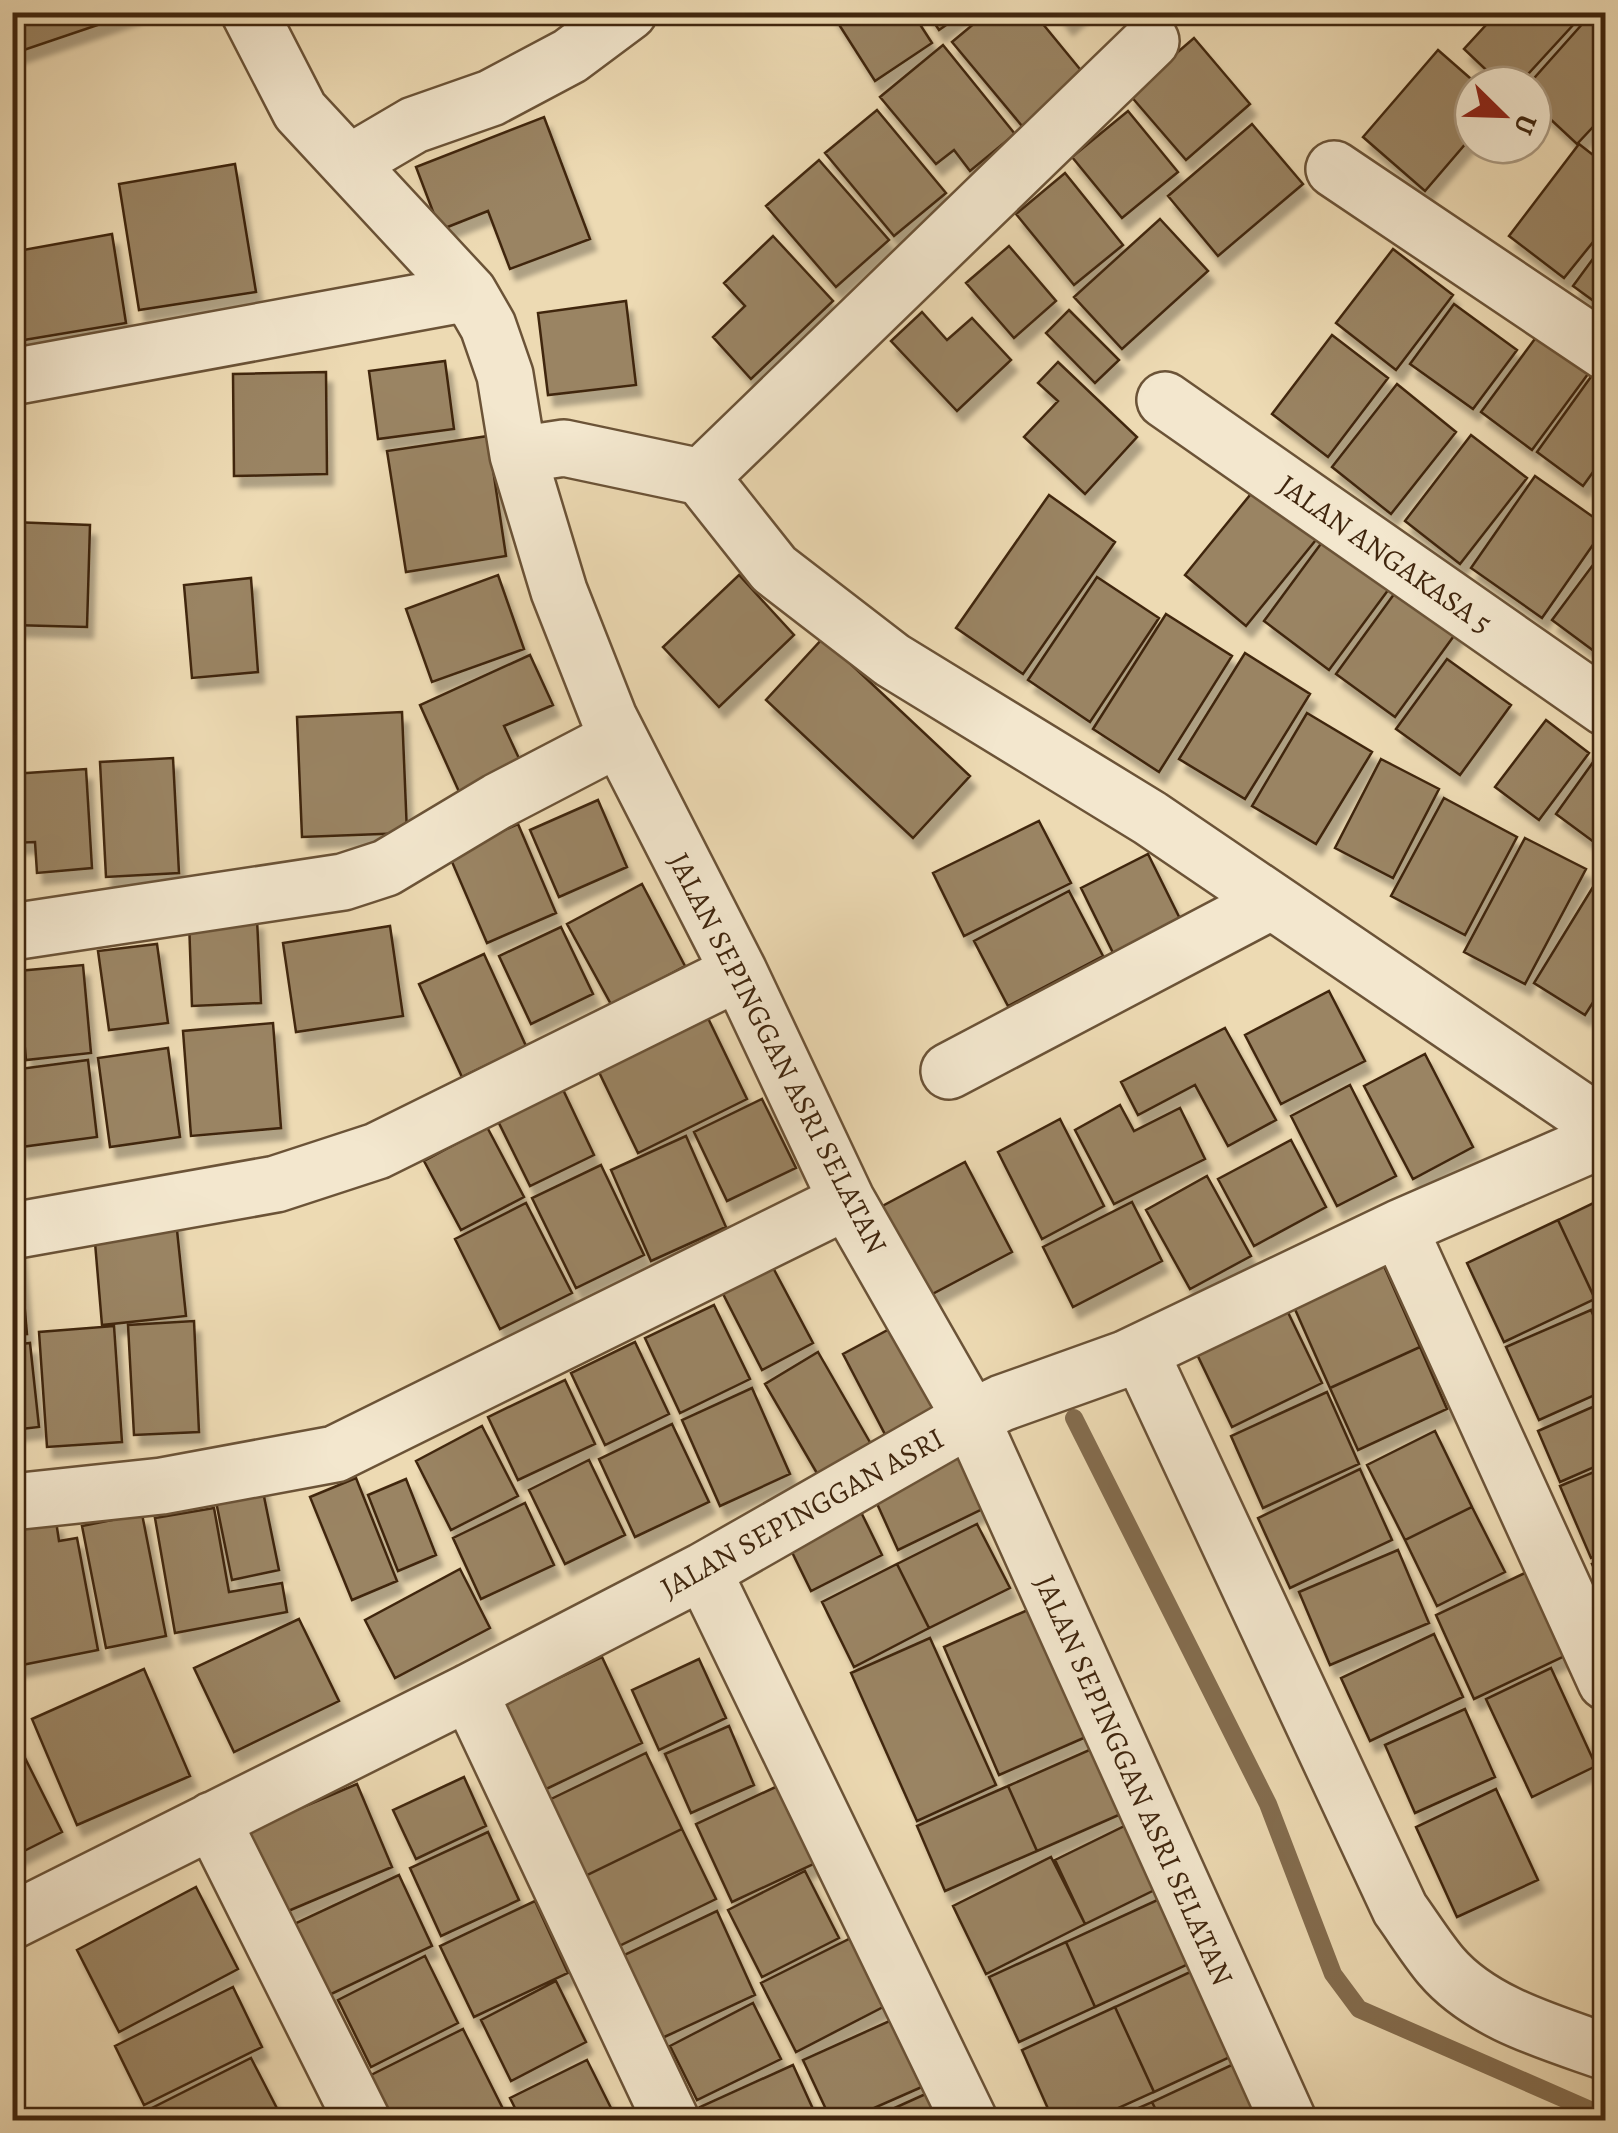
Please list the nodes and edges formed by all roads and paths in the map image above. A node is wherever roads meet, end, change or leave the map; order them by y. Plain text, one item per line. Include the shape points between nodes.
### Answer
1 (249, 12) edge
2 (602, 28) edge
3 (1151, 41) dead end
4 (350, 162) junction
5 (1334, 168) dead end
6 (468, 294) junction
7 (1606, 352) edge
8 (12, 377) edge
9 (1165, 400) dead end
10 (541, 451) junction
11 (693, 475) junction
12 (1606, 708) edge
13 (618, 738) junction
14 (1272, 901) junction
15 (12, 932) edge
16 (738, 972) junction
17 (949, 1071) dead end
18 (1606, 1128) edge
19 (1606, 1138) edge
20 (846, 1200) junction
21 (1399, 1228) junction
22 (12, 1231) edge
23 (1133, 1355) junction
24 (986, 1410) junction
25 (12, 1502) edge
26 (702, 1571) junction
27 (1606, 1682) edge
28 (469, 1692) junction
29 (212, 1820) junction
30 (12, 1921) edge
31 (1606, 2052) edge
32 (362, 2120) edge
33 (671, 2120) edge
34 (968, 2120) edge
35 (1288, 2120) edge

1 - 4 street, JALAN SEPINGGAN ASRI SELATAN via 300,111
2 - 4 street via 491,98 414,125
3 - 11 street
4 - 6 street, JALAN SEPINGGAN ASRI SELATAN
5 - 7 street
6 - 8 street
6 - 10 street, JALAN SEPINGGAN ASRI SELATAN
9 - 12 street, JALAN ANGAKASA 5
10 - 11 street
10 - 13 street, JALAN SEPINGGAN ASRI SELATAN via 560,592
11 - 14 street via 774,569 892,660
13 - 15 street via 372,873
13 - 16 street, JALAN SEPINGGAN ASRI SELATAN
14 - 17 street
14 - 18 street
16 - 20 street, JALAN SEPINGGAN ASRI SELATAN
16 - 22 street via 376,1151 276,1184
19 - 21 street, JALAN SEPINGGAN ASRI
20 - 24 street, JALAN SEPINGGAN ASRI SELATAN
20 - 25 street via 335,1454 162,1486
21 - 23 street, JALAN SEPINGGAN ASRI
21 - 27 street
23 - 24 street, JALAN SEPINGGAN ASRI
23 - 31 street via 1400,1908 1442,1968 1489,2004
24 - 26 street, JALAN SEPINGGAN ASRI
24 - 35 street, JALAN SEPINGGAN ASRI SELATAN
26 - 28 street, JALAN SEPINGGAN ASRI
26 - 34 street
28 - 29 street, JALAN SEPINGGAN ASRI
28 - 33 street
29 - 30 street, JALAN SEPINGGAN ASRI
29 - 32 street

